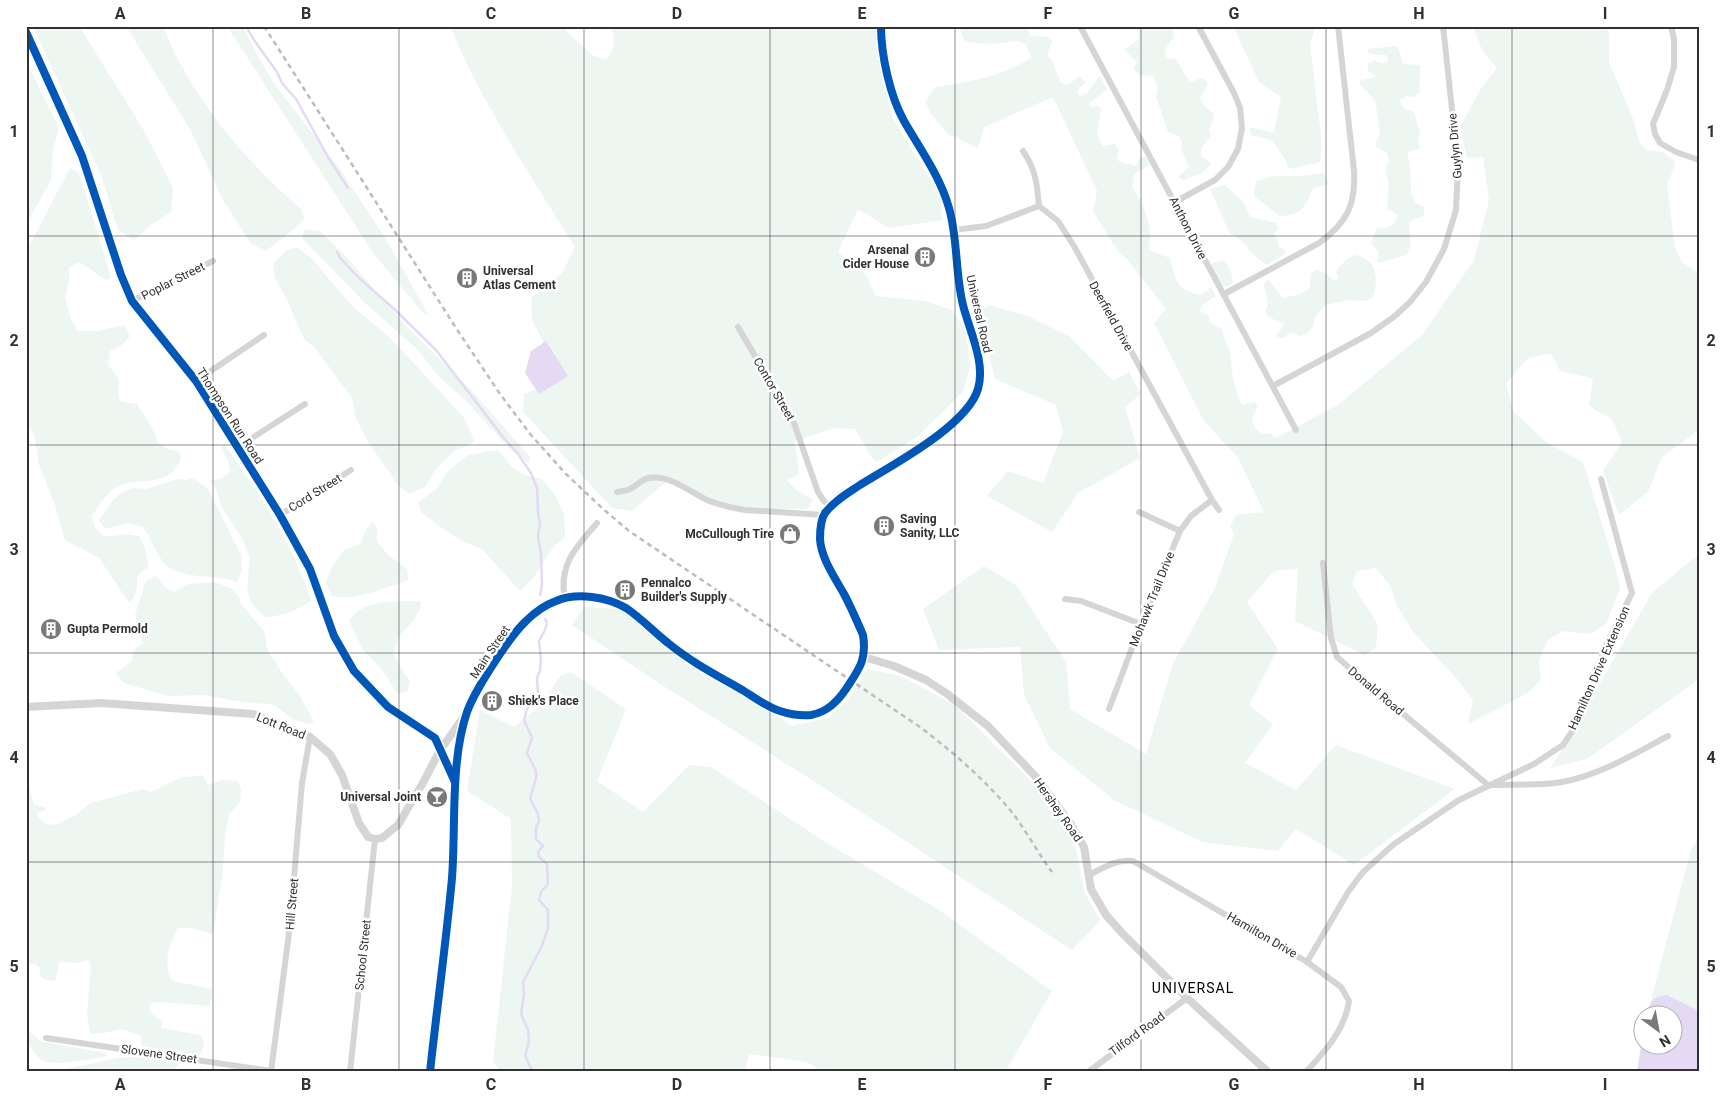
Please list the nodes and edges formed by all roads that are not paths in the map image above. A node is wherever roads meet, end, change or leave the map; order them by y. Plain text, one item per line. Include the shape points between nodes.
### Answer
1 (881, 26) edge
2 (1080, 26) edge
3 (1198, 26) edge
4 (1338, 26) edge
5 (1443, 26) edge
6 (1671, 26) edge
7 (26, 32) edge
8 (1024, 152) dead end
9 (1699, 160) edge
10 (1175, 202) junction
11 (1039, 206) junction
12 (954, 230) junction
13 (213, 261) dead end
14 (1224, 294) junction
15 (132, 301) junction
16 (738, 327) dead end
17 (264, 336) dead end
18 (196, 381) junction
19 (1273, 386) junction
20 (305, 404) dead end
21 (1296, 430) dead end
22 (238, 447) junction
23 (351, 470) dead end
24 (1601, 479) dead end
25 (617, 492) dead end
26 (1212, 500) junction
27 (830, 508) junction
28 (1219, 510) dead end
29 (1138, 512) dead end
30 (280, 515) junction
31 (824, 515) junction
32 (597, 523) dead end
33 (1180, 531) junction
34 (1323, 563) dead end
35 (565, 599) junction
36 (1065, 600) dead end
37 (1141, 624) junction
38 (864, 657) junction
39 (26, 706) edge
40 (1109, 709) dead end
41 (468, 711) junction
42 (1668, 736) dead end
43 (310, 737) junction
44 (441, 749) junction
45 (456, 784) junction
46 (1488, 784) junction
47 (375, 839) junction
48 (1089, 875) junction
49 (1307, 962) junction
50 (1187, 998) junction
51 (46, 1038) dead end
52 (271, 1071) edge
53 (350, 1072) edge
54 (430, 1072) edge
55 (1088, 1072) edge
56 (1268, 1072) edge
57 (1306, 1072) edge

1 - 12 street, Universal Road via 896,102 941,187
2 - 10 street, Anthon Drive
3 - 10 street via 1240,108 1242,126 1238,149 1228,167 1215,180
4 - 14 street via 1354,171 1355,190 1350,206 1342,222 1319,243
5 - 19 street, Guylyn Drive via 1458,165 1456,210 1444,249 1426,282 1395,316 1371,333
6 - 9 street via 1674,67 1653,124 1655,134 1660,143
7 - 15 street, Thompson Run Road via 82,156
8 - 11 street via 1032,165
10 - 14 street, Anthon Drive
11 - 12 street via 986,226
11 - 26 street, Deerfield Drive via 1058,221 1074,246
12 - 27 street, Universal Road via 958,280 980,376 975,395 962,414 927,443
13 - 15 street, Poplar Street
14 - 19 street, Anthon Drive
15 - 18 street, Thompson Run Road
16 - 27 street, Contor Street via 794,422 818,492
17 - 18 street
18 - 22 street, Thompson Run Road
19 - 21 street, Anthon Drive
20 - 22 street
22 - 30 street, Thompson Run Road
23 - 30 street, Cord Street
24 - 46 street, Hamilton Drive Extension via 1632,593 1608,641 1571,734 1563,745 1534,764
25 - 31 street via 641,481 658,478 734,508
26 - 28 street, Deerfield Drive
26 - 33 street, Mohawk Trail Drive via 1191,516
27 - 31 street, Universal Road
29 - 33 street
30 - 44 street, Thompson Run Road via 310,569 334,636 354,671 388,707 435,738
31 - 38 street via 820,538 822,546 863,635
32 - 35 street via 568,560 563,582
33 - 37 street, Mohawk Trail Drive
34 - 46 street, Donald Road via 1331,638 1337,657
35 - 38 street, Main Street, bridge via 590,597 608,600 625,608 668,644 706,669 780,711 793,714 811,715 831,707
35 - 41 street, Main Street via 556,601 524,622 485,678
36 - 37 street via 1081,602
37 - 40 street, Mohawk Trail Drive
38 - 48 street, Hershey Road via 926,680 988,726 1036,777 1070,823 1084,847
39 - 43 street, Lott Road via 101,703 253,714
41 - 44 street
41 - 45 street, Main Street via 460,740
42 - 46 street, Hamilton Drive Extension via 1617,763 1561,782
43 - 47 street, Lott Road via 337,764 359,823 368,837
43 - 52 street, Hill Street via 302,783 290,925
44 - 45 street, Thompson Run Road
44 - 47 street via 398,825 382,838
45 - 54 street, Main Street via 452,878
46 - 49 street, Hamilton Drive Extension via 1394,844 1363,872
47 - 53 street, School Street
48 - 49 street, Hamilton Drive via 1113,863 1133,861
48 - 50 street, Hershey Road via 1091,889 1106,915
49 - 57 street, Hamilton Drive via 1341,987 1349,1001 1337,1034
50 - 55 street, Tilford Road
50 - 56 street, Hershey Road
51 - 52 street, Slovene Street

